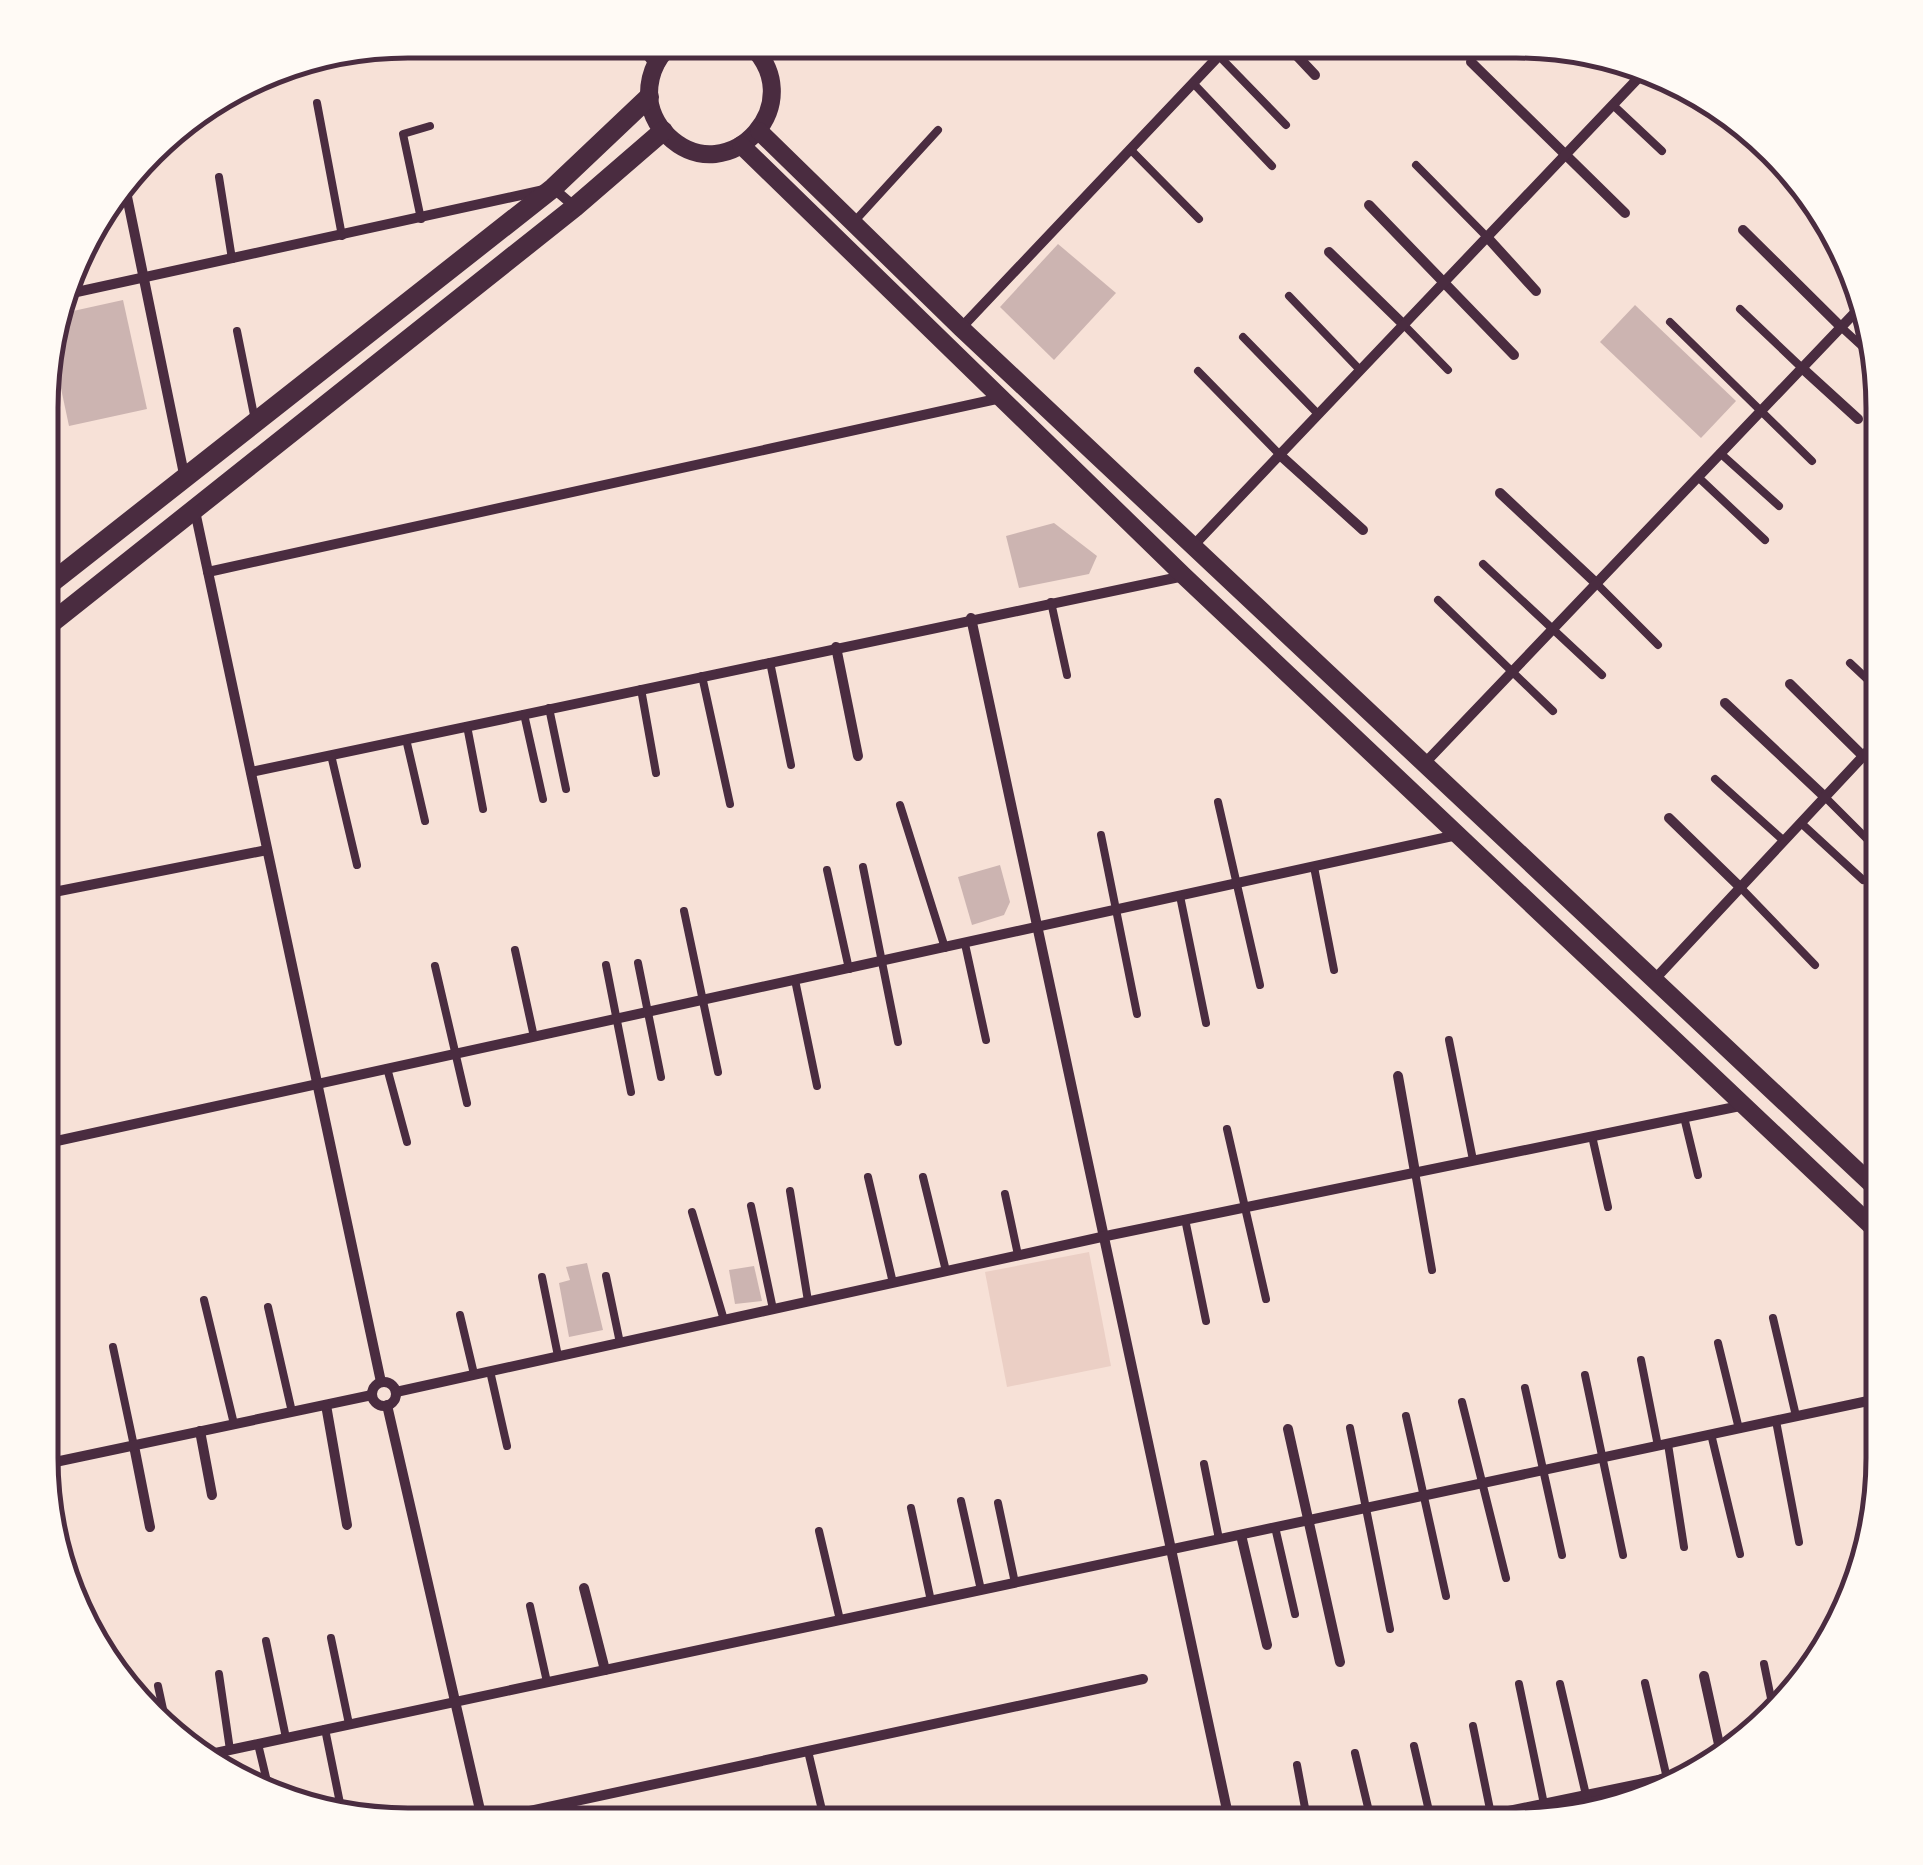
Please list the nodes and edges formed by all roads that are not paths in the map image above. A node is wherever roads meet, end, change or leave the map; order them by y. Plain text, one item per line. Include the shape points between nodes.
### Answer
1 (655, 58) edge
2 (660, 58) edge
3 (763, 58) edge
4 (1217, 58) edge
5 (1221, 58) edge
6 (1299, 58) edge
7 (657, 61) junction
8 (1470, 62) dead end
9 (1315, 76) dead end
10 (1637, 80) edge
11 (1193, 83) junction
12 (649, 96) junction
13 (317, 103) dead end
14 (1613, 105) junction
15 (1286, 125) dead end
16 (430, 126) dead end
17 (938, 130) dead end
18 (663, 131) junction
19 (759, 131) junction
20 (742, 146) junction
21 (1130, 149) junction
22 (1662, 151) dead end
23 (1566, 155) junction
24 (1416, 165) dead end
25 (1272, 166) dead end
26 (219, 177) dead end
27 (553, 188) junction
28 (127, 198) edge
29 (1369, 205) dead end
30 (575, 207) junction
31 (1624, 213) dead end
32 (421, 219) junction
33 (1200, 220) dead end
34 (853, 224) junction
35 (1743, 230) dead end
36 (342, 236) junction
37 (1486, 238) junction
38 (1329, 252) dead end
39 (232, 259) junction
40 (144, 278) junction
41 (1445, 281) junction
42 (78, 291) edge
43 (1536, 291) dead end
44 (1289, 296) dead end
45 (1740, 308) dead end
46 (1853, 315) edge
47 (1670, 322) dead end
48 (1404, 325) junction
49 (961, 328) junction
50 (1841, 328) junction
51 (237, 331) dead end
52 (1244, 337) dead end
53 (1860, 344) edge
54 (1514, 355) dead end
55 (1802, 368) junction
56 (1360, 370) junction
57 (1448, 370) dead end
58 (1198, 371) dead end
59 (1001, 398) junction
60 (1762, 410) junction
61 (1318, 414) junction
62 (1858, 418) dead end
63 (256, 424) junction
64 (1720, 453) junction
65 (1280, 454) junction
66 (1812, 461) dead end
67 (1698, 477) junction
68 (185, 480) junction
69 (1500, 493) dead end
70 (1778, 506) dead end
71 (195, 510) junction
72 (1362, 530) dead end
73 (1765, 540) dead end
74 (1193, 546) junction
75 (1484, 564) dead end
76 (208, 572) junction
77 (1184, 576) junction
78 (58, 578) edge
79 (1596, 583) junction
80 (1438, 600) dead end
81 (1051, 602) junction
82 (58, 618) edge
83 (970, 618) junction
84 (1552, 630) junction
85 (1658, 645) dead end
86 (836, 647) junction
87 (770, 661) junction
88 (1850, 663) dead end
89 (1512, 672) junction
90 (1067, 675) dead end
91 (1602, 675) dead end
92 (702, 676) junction
93 (1865, 677) edge
94 (1790, 684) dead end
95 (641, 689) junction
96 (1725, 702) dead end
97 (549, 708) junction
98 (1553, 710) dead end
99 (524, 714) junction
100 (467, 726) junction
101 (406, 739) junction
102 (331, 755) junction
103 (858, 756) dead end
104 (1863, 756) joint
105 (1424, 764) junction
106 (791, 766) dead end
107 (251, 772) junction
108 (656, 774) dead end
109 (1715, 779) dead end
110 (566, 789) dead end
111 (1824, 798) junction
112 (543, 799) dead end
113 (1218, 802) dead end
114 (730, 804) dead end
115 (900, 806) dead end
116 (483, 809) dead end
117 (1669, 818) dead end
118 (424, 821) dead end
119 (1800, 823) junction
120 (1458, 834) junction
121 (1102, 835) dead end
122 (1865, 838) edge
123 (1784, 840) junction
124 (267, 850) junction
125 (357, 865) dead end
126 (1314, 866) junction
127 (862, 867) dead end
128 (827, 870) dead end
129 (1863, 880) dead end
130 (1236, 884) junction
131 (1740, 888) junction
132 (58, 891) edge
133 (1180, 896) junction
134 (684, 911) dead end
135 (1115, 911) junction
136 (1036, 928) junction
137 (965, 944) junction
138 (945, 948) junction
139 (515, 950) dead end
140 (881, 962) junction
141 (638, 963) dead end
142 (606, 965) dead end
143 (1815, 965) dead end
144 (435, 966) dead end
145 (849, 969) junction
146 (1334, 970) dead end
147 (794, 980) junction
148 (1654, 980) junction
149 (1260, 985) dead end
150 (706, 1000) junction
151 (648, 1012) junction
152 (1137, 1014) dead end
153 (616, 1019) junction
154 (1206, 1023) dead end
155 (534, 1036) junction
156 (986, 1040) dead end
157 (1449, 1040) dead end
158 (898, 1042) dead end
159 (456, 1053) junction
160 (388, 1068) junction
161 (718, 1072) dead end
162 (1398, 1076) dead end
163 (661, 1077) dead end
164 (317, 1084) junction
165 (817, 1086) dead end
166 (631, 1092) dead end
167 (466, 1103) dead end
168 (1740, 1106) junction
169 (1684, 1118) junction
170 (1226, 1130) dead end
171 (1592, 1136) junction
172 (58, 1141) edge
173 (407, 1142) dead end
174 (1474, 1160) junction
175 (1415, 1172) junction
176 (1698, 1174) dead end
177 (868, 1177) dead end
178 (924, 1177) dead end
179 (1865, 1178) edge
180 (790, 1190) dead end
181 (1006, 1194) dead end
182 (752, 1206) dead end
183 (1608, 1206) dead end
184 (1245, 1207) junction
185 (692, 1212) dead end
186 (1185, 1220) junction
187 (1865, 1220) edge
188 (1106, 1236) junction
189 (1018, 1255) junction
190 (1432, 1270) dead end
191 (946, 1271) junction
192 (542, 1276) dead end
193 (606, 1276) dead end
194 (893, 1282) junction
195 (1266, 1299) dead end
196 (204, 1300) dead end
197 (808, 1301) junction
198 (268, 1307) dead end
199 (773, 1309) junction
200 (460, 1314) dead end
201 (1773, 1318) dead end
202 (724, 1320) junction
203 (1206, 1322) dead end
204 (620, 1342) junction
205 (1718, 1343) dead end
206 (113, 1347) dead end
207 (558, 1356) junction
208 (1641, 1360) dead end
209 (490, 1371) junction
210 (474, 1374) junction
211 (1585, 1375) dead end
212 (381, 1382) junction
213 (1525, 1388) dead end
214 (396, 1392) junction
215 (372, 1395) junction
216 (1462, 1402) dead end
217 (1865, 1402) edge
218 (326, 1405) junction
219 (387, 1405) junction
220 (292, 1412) junction
221 (1406, 1416) dead end
222 (1796, 1416) junction
223 (1776, 1421) junction
224 (234, 1424) junction
225 (1350, 1428) dead end
226 (1739, 1429) junction
227 (1288, 1430) dead end
228 (200, 1432) junction
229 (1712, 1434) junction
230 (1663, 1445) junction
231 (134, 1446) junction
232 (506, 1446) dead end
233 (1603, 1458) junction
234 (58, 1462) edge
235 (1204, 1464) dead end
236 (1545, 1470) junction
237 (1480, 1484) junction
238 (212, 1495) dead end
239 (1422, 1496) junction
240 (962, 1501) dead end
241 (998, 1503) dead end
242 (910, 1508) dead end
243 (1364, 1508) junction
244 (1308, 1520) junction
245 (347, 1526) dead end
246 (150, 1527) dead end
247 (1275, 1527) junction
248 (819, 1532) dead end
249 (1241, 1535) junction
250 (1220, 1539) junction
251 (1798, 1542) dead end
252 (1684, 1547) dead end
253 (1172, 1550) junction
254 (1740, 1554) dead end
255 (1623, 1555) dead end
256 (1562, 1556) dead end
257 (1506, 1578) dead end
258 (1015, 1583) junction
259 (584, 1588) dead end
260 (982, 1590) junction
261 (1446, 1596) dead end
262 (931, 1600) junction
263 (530, 1606) dead end
264 (1295, 1614) dead end
265 (840, 1620) junction
266 (1390, 1629) dead end
267 (331, 1638) dead end
268 (266, 1641) dead end
269 (1267, 1646) dead end
270 (1340, 1662) dead end
271 (1764, 1664) dead end
272 (605, 1670) junction
273 (219, 1674) dead end
274 (1704, 1676) dead end
275 (1142, 1679) dead end
276 (547, 1682) junction
277 (1646, 1683) dead end
278 (1519, 1684) dead end
279 (1560, 1684) dead end
280 (158, 1686) dead end
281 (1771, 1696) edge
282 (458, 1701) junction
283 (163, 1707) edge
284 (349, 1724) junction
285 (1473, 1726) dead end
286 (325, 1730) junction
287 (286, 1738) junction
288 (1719, 1743) edge
289 (258, 1744) junction
290 (1414, 1746) dead end
291 (230, 1750) junction
292 (808, 1750) junction
293 (219, 1752) edge
294 (1355, 1753) dead end
295 (1297, 1766) dead end
296 (1666, 1773) edge
297 (266, 1776) edge
298 (1634, 1787) edge
299 (1608, 1790) junction
300 (1609, 1794) edge
301 (1586, 1795) junction
302 (340, 1801) edge
303 (1544, 1804) junction
304 (480, 1807) edge
305 (551, 1807) edge
306 (821, 1807) edge
307 (1226, 1807) edge
308 (1305, 1807) edge
309 (1368, 1807) edge
310 (1428, 1807) edge
311 (1490, 1807) edge
312 (1534, 1807) edge

1 - 7 street
2 - 7 street
3 - 19 street via 772,81
4 - 11 street
5 - 15 lane
6 - 9 street
7 - 12 street
8 - 23 street
10 - 14 street
11 - 21 street
11 - 25 lane
12 - 18 street
12 - 27 main road
13 - 36 lane
14 - 22 lane
14 - 23 street
16 - 32 lane via 404,134
17 - 34 lane
18 - 20 street via 708,154
18 - 30 main road
19 - 20 street
19 - 34 street
20 - 59 street
21 - 33 lane
21 - 49 street
23 - 31 street
23 - 37 street
24 - 37 lane
26 - 39 lane
27 - 30 street
27 - 32 street
27 - 63 main road
28 - 40 street
29 - 41 street
30 - 71 main road
32 - 36 street
34 - 49 street
35 - 50 street
36 - 39 street
37 - 41 street
37 - 43 street
38 - 48 street
39 - 40 street
40 - 42 street
40 - 68 street
41 - 48 street
41 - 54 street
44 - 56 lane
45 - 55 lane
46 - 50 street
47 - 60 lane
48 - 56 street
48 - 57 lane
49 - 74 street
50 - 53 lane
50 - 55 street
51 - 63 lane
52 - 61 lane
55 - 60 street
55 - 62 street
56 - 61 street
58 - 65 lane
59 - 76 street
59 - 77 street
60 - 64 street
60 - 66 lane
61 - 65 street
63 - 68 main road
64 - 67 street
64 - 70 lane
65 - 72 street
65 - 74 street
67 - 73 lane
67 - 79 street
68 - 71 main road
68 - 78 main road
69 - 79 street
71 - 76 street
71 - 82 main road
74 - 105 street
75 - 84 lane
76 - 107 street
77 - 81 street
77 - 120 street
79 - 84 street
79 - 85 lane
80 - 89 lane
81 - 83 street
81 - 90 lane
83 - 86 street
83 - 136 street
84 - 89 street
84 - 91 lane
86 - 87 street
86 - 103 street
87 - 92 street
87 - 106 lane
88 - 93 lane
89 - 98 lane
89 - 105 street
92 - 95 street
92 - 114 lane
94 - 104 street
95 - 97 street
95 - 108 lane
96 - 111 street
97 - 99 street
97 - 110 lane
99 - 100 street
99 - 112 lane
100 - 101 street
100 - 116 lane
101 - 102 street
101 - 118 lane
102 - 107 street
102 - 125 lane
104 - 111 street
105 - 148 street
107 - 124 street
109 - 123 lane
111 - 119 street
111 - 122 lane
113 - 130 lane
115 - 138 lane
117 - 131 street
119 - 123 street
119 - 129 lane
120 - 126 street
120 - 168 street
121 - 135 lane
123 - 131 street
124 - 132 street
124 - 164 street
126 - 130 street
126 - 146 lane
127 - 140 lane
128 - 145 lane
130 - 133 street
130 - 149 lane
131 - 143 lane
131 - 148 street
133 - 135 street
133 - 154 lane
134 - 150 lane
135 - 136 street
135 - 152 lane
136 - 137 street
136 - 188 street
137 - 138 street
137 - 156 lane
138 - 140 street
139 - 155 lane
140 - 145 street
140 - 158 lane
141 - 151 lane
142 - 153 lane
144 - 159 lane
145 - 147 street
147 - 150 street
147 - 165 lane
148 - 179 street
150 - 151 street
150 - 161 lane
151 - 153 street
151 - 163 lane
153 - 155 street
153 - 166 lane
155 - 159 street
157 - 174 lane
159 - 160 street
159 - 167 lane
160 - 164 street
160 - 173 lane
162 - 175 street
164 - 172 street
164 - 212 street
168 - 169 street
168 - 187 street
169 - 171 street
169 - 176 lane
170 - 184 lane
171 - 174 street
171 - 183 lane
174 - 175 street
175 - 184 street
175 - 190 lane
177 - 194 lane
178 - 191 lane
180 - 197 lane
181 - 189 lane
182 - 199 lane
184 - 186 street
184 - 195 lane
185 - 202 lane
186 - 188 street
186 - 203 lane
188 - 189 street
188 - 253 street
189 - 191 street
191 - 194 street
192 - 207 lane
193 - 204 lane
194 - 197 street
196 - 224 lane
197 - 199 street
198 - 220 lane
199 - 202 street
200 - 210 lane
201 - 222 lane
202 - 204 street
204 - 207 street
205 - 226 lane
206 - 231 lane
207 - 209 street
208 - 230 lane
209 - 210 street
209 - 232 lane
210 - 214 street
211 - 233 lane
212 - 214 street
212 - 215 street
213 - 236 lane
214 - 219 street
215 - 218 street
215 - 219 street
216 - 237 lane
217 - 222 street
218 - 220 street
218 - 245 street
219 - 282 street
220 - 224 street
221 - 239 lane
222 - 223 street
223 - 226 street
223 - 251 lane
224 - 228 street
225 - 243 lane
226 - 229 street
227 - 244 street
228 - 231 street
228 - 238 street
229 - 230 street
229 - 254 lane
230 - 233 street
230 - 252 lane
231 - 234 street
231 - 246 street
233 - 236 street
233 - 255 lane
235 - 250 lane
236 - 237 street
236 - 256 lane
237 - 239 street
237 - 257 lane
239 - 243 street
239 - 261 lane
240 - 260 lane
241 - 258 lane
242 - 262 lane
243 - 244 street
243 - 266 lane
244 - 247 street
244 - 270 street
247 - 249 street
247 - 264 lane
248 - 265 lane
249 - 250 street
249 - 269 street
250 - 253 street
253 - 258 street
253 - 307 street
258 - 260 street
259 - 272 street
260 - 262 street
262 - 265 street
263 - 276 lane
265 - 272 street
267 - 284 lane
268 - 287 lane
271 - 281 lane
272 - 276 street
273 - 291 lane
274 - 288 street
275 - 292 street
276 - 282 street
277 - 296 lane
278 - 303 lane
279 - 301 lane
280 - 283 lane
282 - 284 street
282 - 304 street
284 - 286 street
285 - 311 lane
286 - 287 street
286 - 302 lane
287 - 289 street
289 - 291 street
289 - 297 lane
290 - 310 lane
291 - 293 street
292 - 305 street
292 - 306 lane
294 - 309 lane
295 - 308 lane
298 - 299 street
299 - 300 lane
299 - 301 street
301 - 303 street
303 - 312 street

